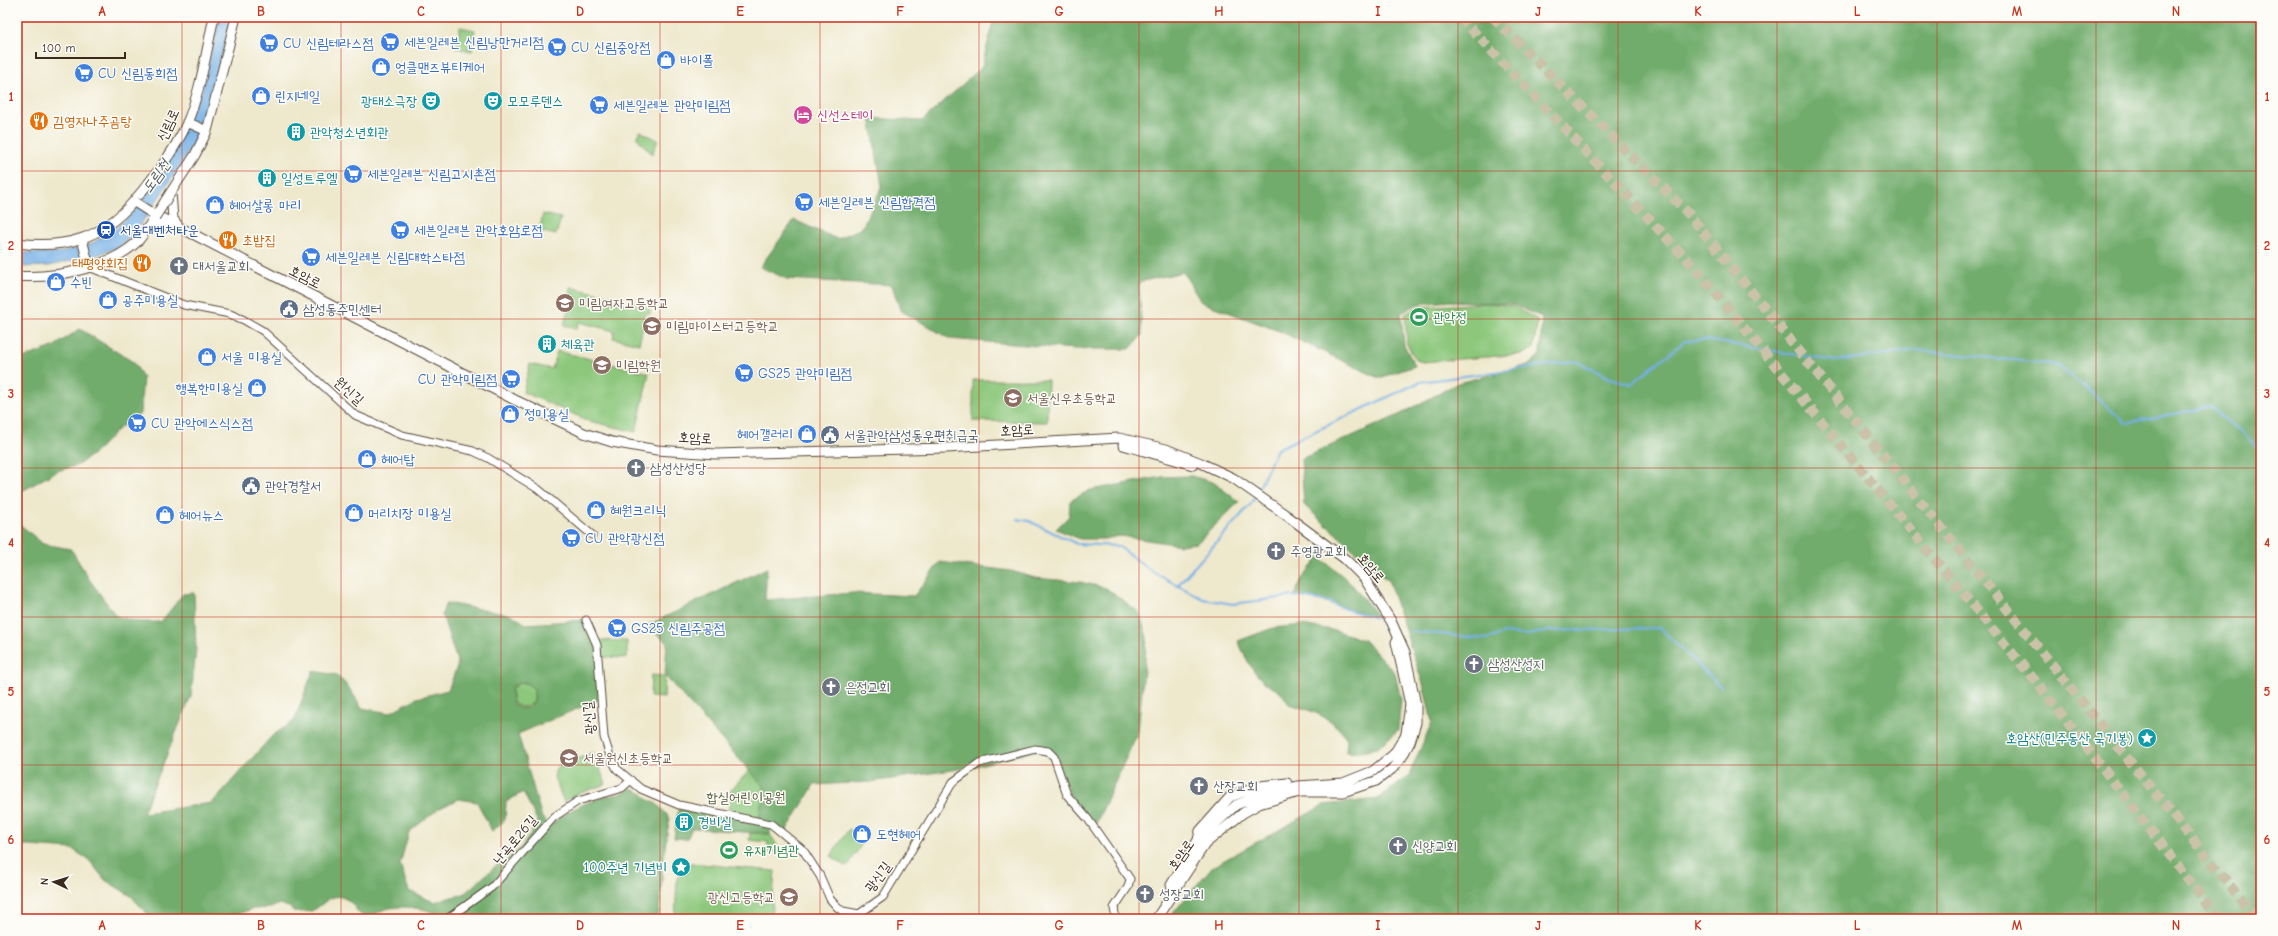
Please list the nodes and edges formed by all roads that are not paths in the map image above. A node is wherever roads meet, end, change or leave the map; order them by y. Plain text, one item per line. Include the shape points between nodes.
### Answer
1 (214, 17) edge
2 (236, 17) edge
3 (188, 123) junction
4 (208, 131) junction
5 (171, 192) junction
6 (135, 202) junction
7 (153, 214) junction
8 (176, 225) junction
9 (147, 228) junction
10 (82, 239) junction
11 (17, 243) edge
12 (89, 267) junction
13 (17, 276) edge
14 (592, 535) dead end
15 (586, 620) dead end
16 (631, 780) junction
17 (1233, 801) junction
18 (1243, 813) junction
19 (447, 919) edge
20 (1116, 919) edge
21 (1150, 919) edge
22 (1156, 919) edge

1 - 3 main road, 신림로
2 - 4 main road
3 - 4 main road
3 - 6 main road, 신림로 via 172,151
4 - 5 main road
5 - 7 main road, bridge
5 - 8 main road via 173,219
6 - 7 main road, bridge
6 - 10 main road, 신림로, bridge via 111,223
7 - 8 main road
7 - 9 main road
8 - 9 main road via 161,224
8 - 17 main road via 399,348 583,439 656,452 717,457 830,456 1120,444 1195,466 1230,483 1324,548 1360,580 1388,622 1396,639 1410,704 1406,734 1394,754 1374,771 1343,782 1298,786 1287,783 1269,784
8 - 18 main road, 호암로 via 515,400 584,434 612,442 657,450 716,454 946,448 1119,438 1166,450 1233,478 1328,545 1364,578 1400,638 1416,705 1416,723 1410,742 1392,769 1376,781 1343,792 1299,792 1266,802
9 - 12 main road via 137,242 122,254
10 - 11 main road, 신림로, bridge via 64,244
10 - 12 main road, bridge
12 - 13 main road via 53,274
12 - 14 street, 원신길 via 184,306 230,314 244,320 263,331 355,415 402,435 473,451 488,458 538,489
15 - 16 street, 광신길 via 597,645 601,722 605,744 617,769
16 - 19 street, 난곡로26길 via 622,788 578,801 554,817 492,887
16 - 20 street, 광신길 via 641,789 679,805 771,824 803,850 820,876 830,899 838,908 858,914 882,897 953,782 979,763 1042,749 1054,757 1067,795 1088,819 1130,879 1128,887 1114,908
17 - 18 main road
17 - 21 main road via 1200,831 1198,840
18 - 22 main road, 호암로 via 1205,844

